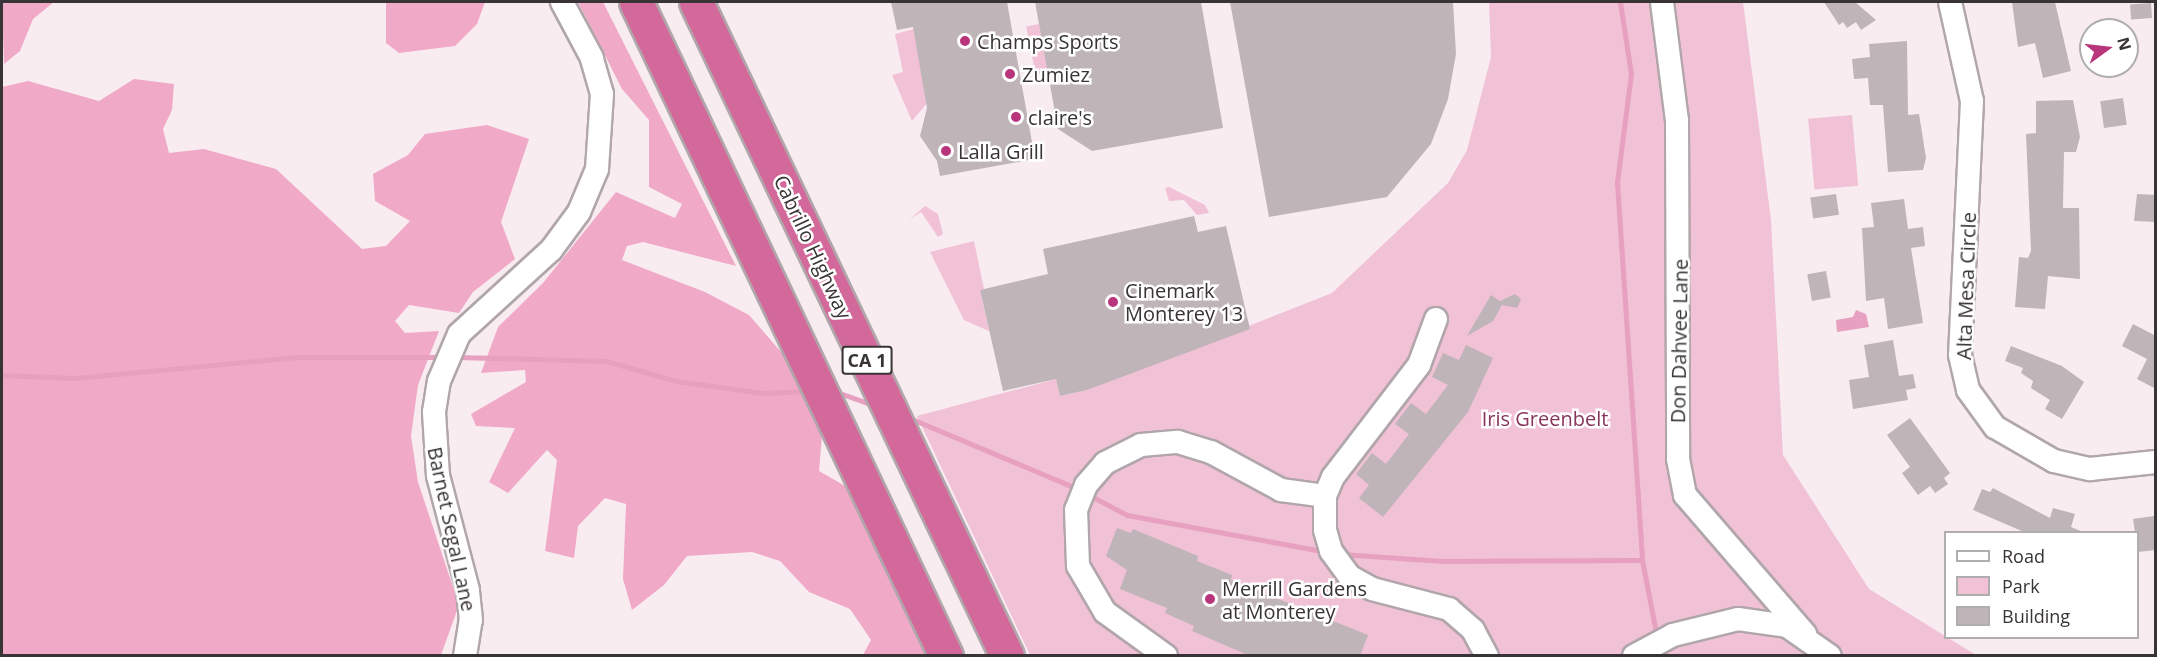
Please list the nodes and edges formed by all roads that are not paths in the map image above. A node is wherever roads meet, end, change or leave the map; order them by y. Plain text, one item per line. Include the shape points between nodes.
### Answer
1 (562, 2) edge
2 (623, 2) edge
3 (636, 2) edge
4 (696, 2) edge
5 (712, 2) edge
6 (1662, 2) edge
7 (1950, 2) edge
8 (726, 65) junction
9 (717, 170) junction
10 (1436, 319) dead end
11 (2156, 462) edge
12 (1325, 496) junction
13 (1805, 634) junction
14 (465, 656) edge
15 (946, 656) edge
16 (1007, 656) edge
17 (1166, 656) edge
18 (1486, 656) edge
19 (1634, 656) edge
20 (1830, 656) edge

1 - 14 street, Barnet Segal Lane via 592,58 602,94 597,169 579,212 551,250 459,334 439,381 434,412 438,476 468,590 471,620
2 - 9 highway
3 - 9 highway, CA 1
4 - 8 highway, Cabrillo Highway / CA 1
5 - 8 highway
6 - 13 street, Don Dahvee Lane via 1677,120 1678,459 1684,495
7 - 11 street, Alta Mesa Circle via 1972,101 1960,355 1968,390 1995,428 2054,461 2090,469
8 - 16 highway, Cabrillo Highway / CA 1
9 - 15 highway, CA 1
10 - 12 street via 1419,365 1333,477
12 - 17 street via 1281,490 1211,452 1178,442 1141,445 1105,463 1086,485 1076,510 1078,566 1105,612
12 - 18 street via 1328,542 1342,568 1372,589 1442,604 1466,622
13 - 19 street via 1764,620 1738,619 1673,635
13 - 20 street

